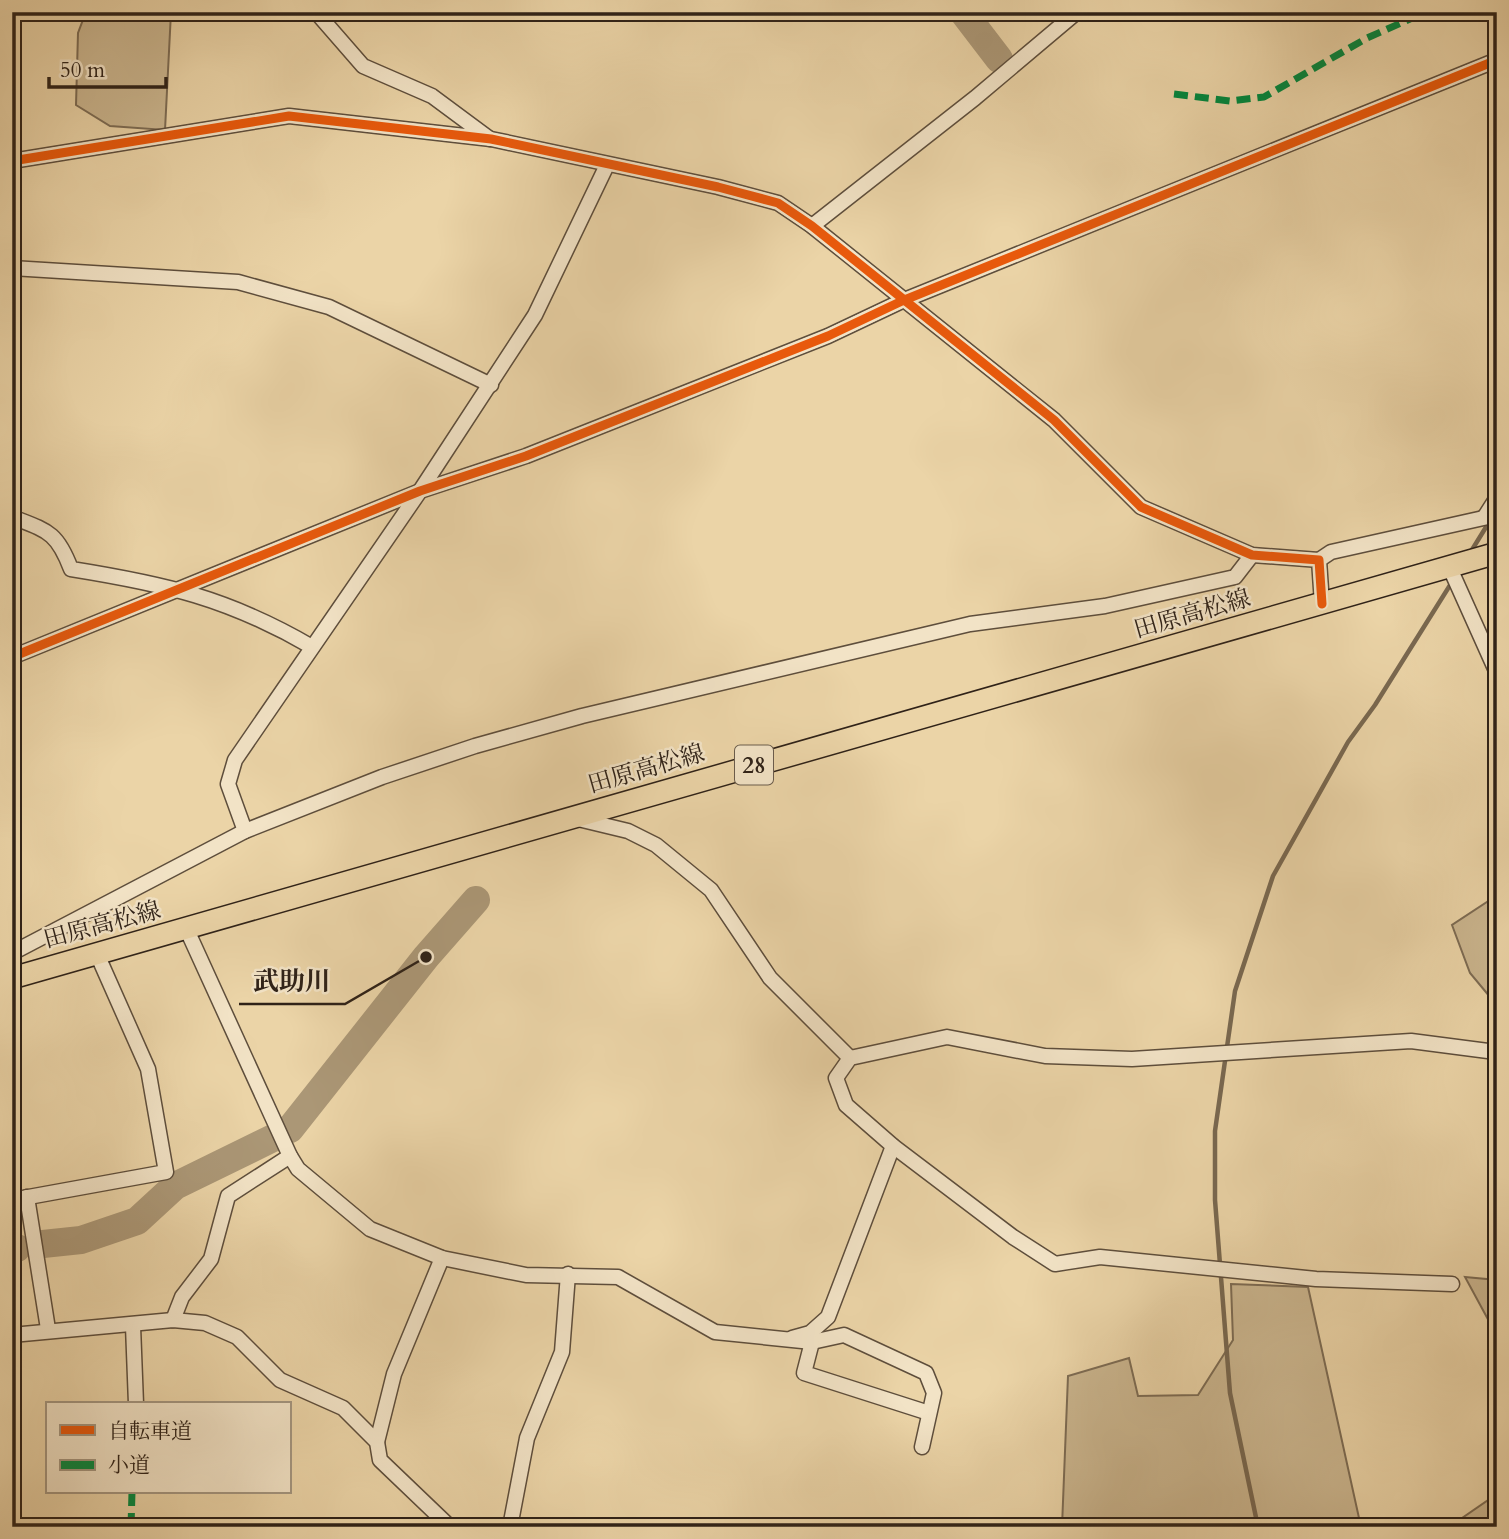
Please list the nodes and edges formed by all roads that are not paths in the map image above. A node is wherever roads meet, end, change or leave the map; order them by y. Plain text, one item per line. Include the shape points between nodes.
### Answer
1 (317, 12) edge
2 (1077, 12) edge
3 (1497, 60) edge
4 (491, 139) junction
5 (12, 161) edge
6 (607, 165) junction
7 (812, 226) junction
8 (12, 268) edge
9 (902, 301) junction
10 (491, 386) junction
11 (421, 491) junction
12 (1497, 491) edge
13 (1497, 515) edge
14 (12, 517) edge
15 (1481, 517) junction
16 (1497, 553) edge
17 (1252, 555) junction
18 (1319, 561) junction
19 (1449, 566) junction
20 (182, 589) junction
21 (1322, 604) junction
22 (312, 647) junction
23 (12, 657) edge
24 (1497, 673) edge
25 (572, 817) junction
26 (245, 831) junction
27 (187, 930) junction
28 (12, 953) edge
29 (97, 954) junction
30 (12, 978) edge
31 (1488, 1051) dead end
32 (850, 1058) junction
33 (893, 1146) junction
34 (290, 1156) junction
35 (20, 1198) edge
36 (442, 1258) junction
37 (568, 1274) junction
38 (1452, 1284) dead end
39 (173, 1320) junction
40 (133, 1325) junction
41 (48, 1329) junction
42 (12, 1335) edge
43 (785, 1340) junction
44 (811, 1342) junction
45 (136, 1402) edge
46 (929, 1413) junction
47 (377, 1442) junction
48 (922, 1447) dead end
49 (450, 1527) edge
50 (510, 1527) edge

1 - 4 street via 363,66 432,96
2 - 7 street
3 - 9 street
4 - 5 street via 289,116
4 - 6 street
6 - 7 street via 778,203
6 - 10 street via 535,315
7 - 9 street
8 - 10 street via 238,282 328,307
9 - 11 street via 539,451
9 - 17 street via 1054,420 1141,507
10 - 11 street
11 - 20 street
11 - 22 street
12 - 15 lane
13 - 15 street
14 - 20 street via 51,532 71,569
15 - 18 street via 1331,552
16 - 19 main road, 田原高松線 / 28
17 - 18 street
17 - 26 street via 1235,578 1105,606 970,624 582,716 382,777
18 - 21 street
19 - 21 main road, 田原高松線 / 28
19 - 24 street
20 - 22 street via 263,618
20 - 23 street
21 - 25 main road, 田原高松線 / 28
22 - 26 street via 235,760 228,784
25 - 27 main road, 田原高松線 / 28
25 - 32 street via 628,831 656,845 711,890 770,978
26 - 28 street
27 - 29 main road, 田原高松線 / 28
27 - 34 street
29 - 30 main road, 田原高松線 / 28
29 - 35 street via 148,1069 166,1172
31 - 32 street via 1411,1041 1132,1059 1045,1056 947,1037
32 - 33 street via 836,1078 846,1105
33 - 38 street via 1055,1264 1100,1257 1316,1279
33 - 43 street via 828,1317 810,1333
34 - 36 street via 298,1169 370,1228
34 - 39 street via 228,1196 211,1259 182,1297
35 - 41 street
36 - 37 street via 526,1275
36 - 47 street via 394,1374
37 - 43 street via 618,1277 715,1332
37 - 50 street via 562,1352 527,1438
39 - 40 street
39 - 47 street via 205,1323 237,1337 280,1380 343,1408
40 - 41 street
40 - 45 street
41 - 42 street
43 - 44 street
44 - 46 street via 804,1373
44 - 46 street via 844,1335 926,1373 934,1393
46 - 48 street
47 - 49 street via 380,1460

